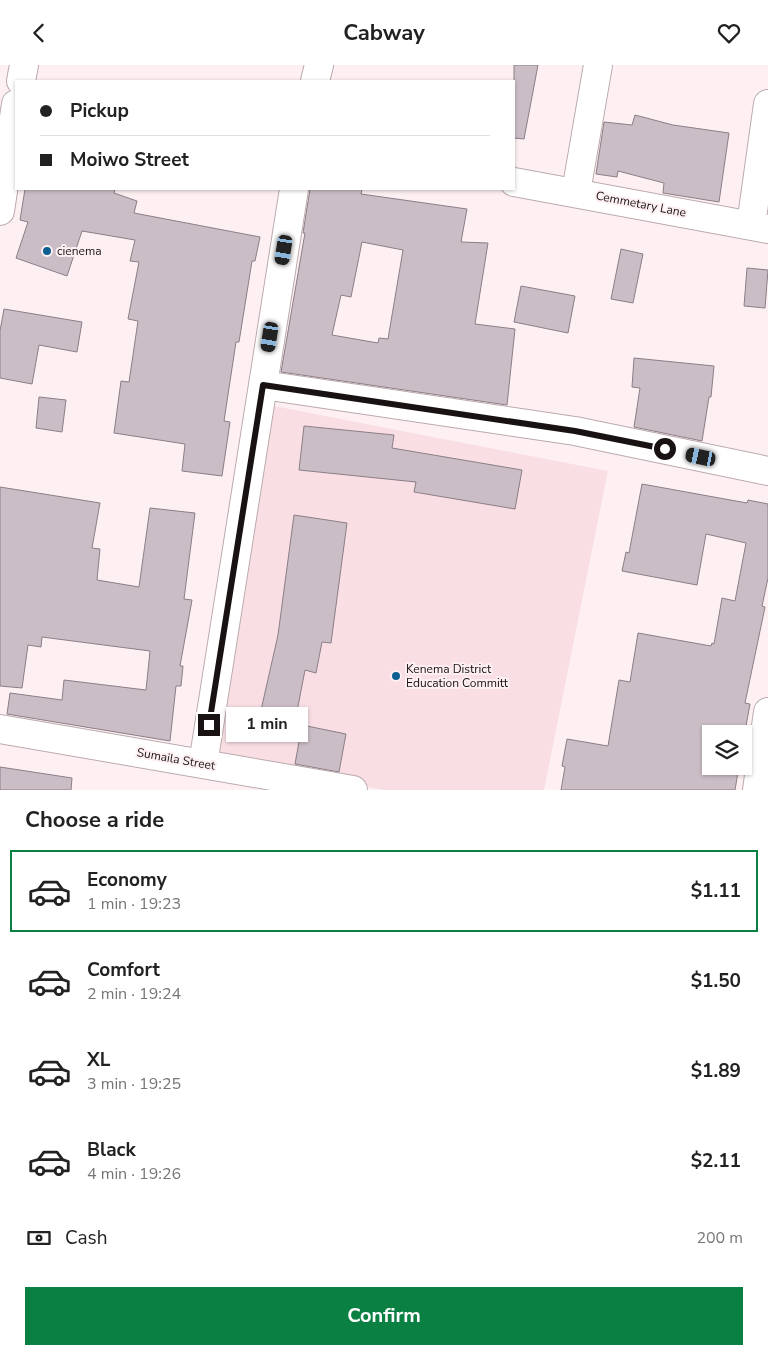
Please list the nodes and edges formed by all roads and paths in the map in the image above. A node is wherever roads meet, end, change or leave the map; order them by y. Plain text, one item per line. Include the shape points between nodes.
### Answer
1 (24, 65) edge
2 (319, 65) edge
3 (598, 65) edge
4 (20, 80) edge
5 (315, 80) edge
6 (0, 99) edge
7 (15, 103) edge
8 (768, 104) edge
9 (15, 110) edge
10 (515, 182) edge
11 (294, 190) edge
12 (576, 192) junction
13 (0, 211) edge
14 (760, 227) edge
15 (263, 385) junction
16 (768, 471) edge
17 (768, 712) edge
18 (0, 729) edge
19 (203, 764) junction
20 (353, 790) edge
21 (757, 790) edge

1 - 4 street
2 - 5 street
3 - 12 street
6 - 7 street
8 - 14 street
9 - 13 street
10 - 12 street, Cemmetary Lane
11 - 15 street
12 - 14 street, Cemmetary Lane
15 - 16 street via 575,431
15 - 19 street
17 - 21 street
18 - 19 street, Sumaila Street
19 - 20 street, Sumaila Street

